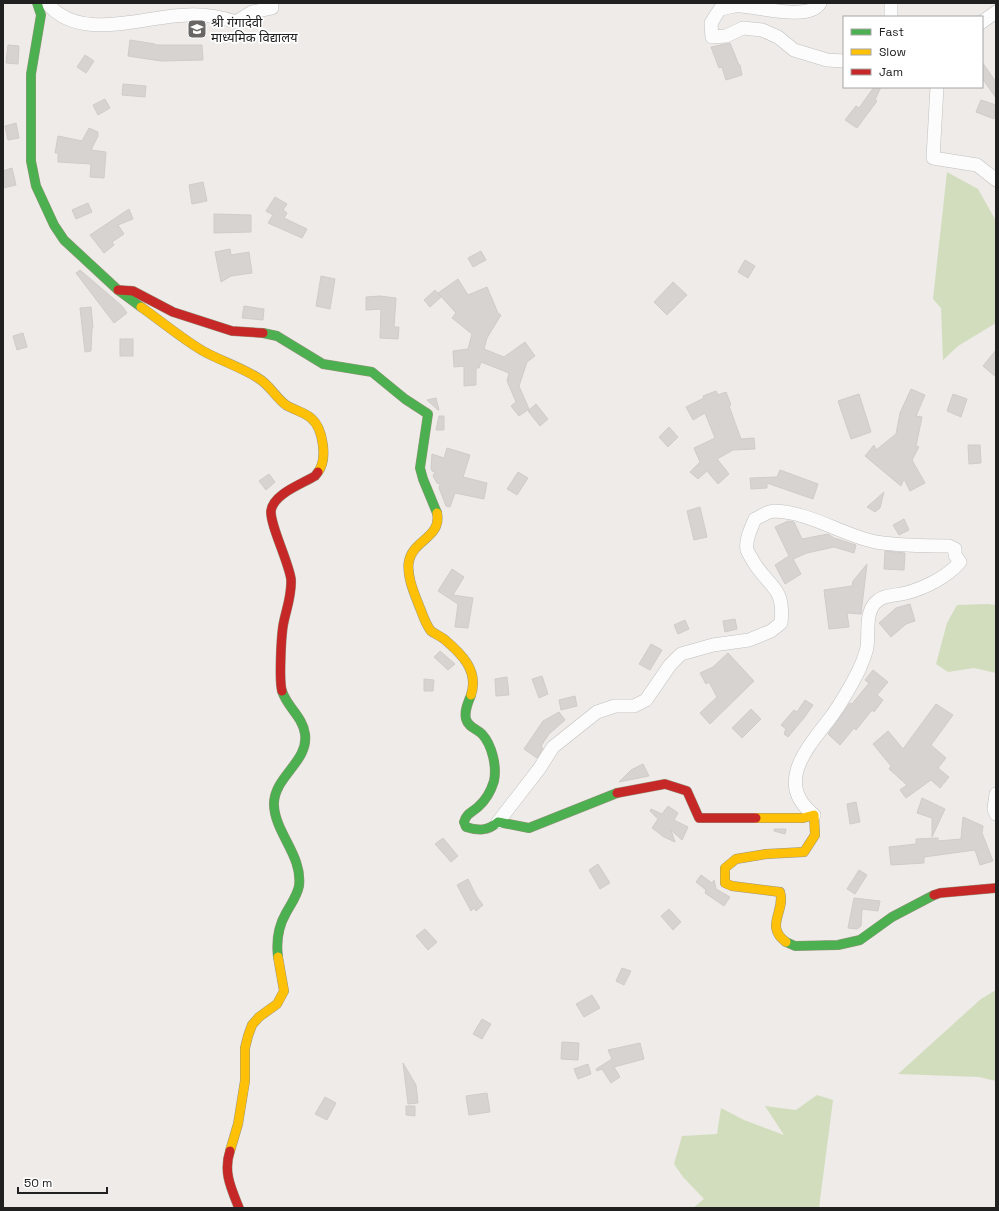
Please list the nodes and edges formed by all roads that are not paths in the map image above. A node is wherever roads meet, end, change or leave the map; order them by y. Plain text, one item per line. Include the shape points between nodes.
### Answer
1 (37, 3) edge
2 (47, 3) edge
3 (271, 3) edge
4 (820, 3) edge
5 (891, 3) edge
6 (996, 12) edge
7 (891, 16) edge
8 (983, 21) edge
9 (843, 61) edge
10 (937, 88) edge
11 (996, 180) edge
12 (118, 290) junction
13 (996, 794) edge
14 (996, 814) edge
15 (814, 815) junction
16 (498, 822) junction
17 (996, 888) edge
18 (239, 1208) edge

1 - 12 street via 42,16 31,74 29,135 36,186 64,240
2 - 3 street via 60,16 71,21 103,25 188,14 236,22 252,12 272,8
4 - 9 street via 808,12 740,6 720,9 711,23 712,37 726,36 742,28 762,30 778,37 794,50
5 - 7 street
6 - 8 street
10 - 11 street via 933,158 977,165
12 - 16 street via 133,291 173,312 232,331 277,336 323,364 372,372 428,414 421,473 438,519 435,531 416,547 411,555 408,567 413,588 430,630 457,650 470,667 474,684 466,708 466,718 470,725 482,733 491,747 496,763 495,783 486,799 477,810 467,814 464,822 466,827 475,831 492,829
12 - 18 street via 201,350 259,378 286,405 311,418 317,426 322,443 321,468 315,476 279,497 271,511 290,578 289,600 283,625 281,689 305,733 302,751 274,798 274,806 299,875 296,895 277,936 276,949 284,991 277,1004 252,1025 245,1048 245,1081 238,1124 226,1163 228,1181
13 - 14 street
15 - 16 street via 803,818 700,818 687,791 665,784 613,794 529,828
15 - 16 street via 806,809 797,794 795,777 802,756 832,715 858,670 867,647 868,623 874,604 887,595 905,594 952,572 960,562 955,555 955,549 949,546 910,546 876,542 847,534 803,516 773,511 754,520 747,549 758,570 776,589 783,607 781,623 749,640 713,645 681,654 670,665 646,700 634,706 615,706 597,712 553,747 540,769
15 - 17 street via 814,840 804,852 736,859 724,868 725,883 734,888 763,888 780,892 782,898 775,924 779,936 785,942 795,946 838,945 860,940 892,917 940,893

